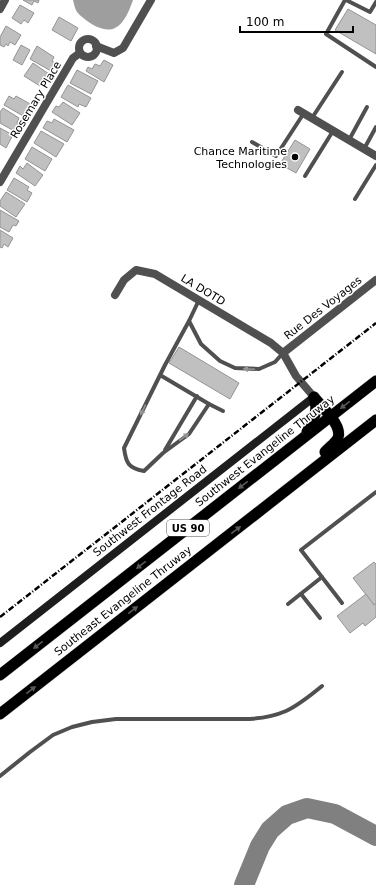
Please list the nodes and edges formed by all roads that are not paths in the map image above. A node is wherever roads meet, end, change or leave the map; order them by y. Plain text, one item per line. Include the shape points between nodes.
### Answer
1 (5, 0) edge
2 (151, 0) edge
3 (346, 0) edge
4 (376, 2) edge
5 (0, 9) edge
6 (96, 46) junction
7 (80, 53) junction
8 (376, 67) edge
9 (342, 72) dead end
10 (367, 107) dead end
11 (301, 111) joint
12 (312, 118) junction
13 (376, 128) edge
14 (333, 130) junction
15 (349, 140) junction
16 (252, 142) dead end
17 (364, 148) junction
18 (376, 156) edge
19 (376, 165) edge
20 (305, 176) dead end
21 (0, 182) edge
22 (355, 199) dead end
23 (376, 280) edge
24 (115, 295) dead end
25 (199, 300) junction
26 (189, 321) junction
27 (283, 353) junction
28 (160, 375) junction
29 (376, 381) edge
30 (197, 396) junction
31 (314, 398) junction
32 (209, 404) junction
33 (223, 411) dead end
34 (330, 417) junction
35 (376, 420) edge
36 (304, 437) junction
37 (163, 453) junction
38 (317, 467) junction
39 (376, 492) edge
40 (322, 577) junction
41 (301, 594) junction
42 (342, 603) dead end
43 (288, 604) dead end
44 (320, 618) dead end
45 (0, 643) edge
46 (0, 675) edge
47 (322, 686) dead end
48 (0, 714) edge
49 (0, 776) edge

1 - 5 street
2 - 6 street, Rosemary Place via 123,48 114,53
3 - 4 lane via 370,12
3 - 8 lane via 326,34
6 - 7 street via 93,56 88,57
6 - 7 street, Rosemary Place via 90,40 84,41 79,47
7 - 21 street, Rosemary Place via 73,58
9 - 12 lane
10 - 15 lane
11 - 12 street
11 - 16 lane via 276,156
12 - 14 street
13 - 17 lane
14 - 15 street
14 - 20 lane
15 - 17 street
17 - 18 street
19 - 22 lane
23 - 27 street, Rue Des Voyages
24 - 25 street, LA DOTD via 124,280 136,270 155,274
25 - 26 lane
25 - 27 street, LA DOTD via 271,343
27 -> 26 lane via 275,362 259,369 235,368 220,361 201,344
26 - 28 lane
27 - 31 street via 296,376
28 - 30 lane
28 -> 37 lane via 124,448 128,464 144,471
29 -> 34 highway, Southwest Evangeline Thruway / US 90
30 - 32 lane
30 - 37 lane
31 - 34 highway
31 - 36 highway via 316,412
31 - 45 main road, Southwest Frontage Road
32 - 33 lane
37 -> 32 lane via 189,434
34 - 36 highway, Southwest Evangeline Thruway / US 90
34 - 38 highway via 337,426 339,435 335,443 325,451
35 - 38 highway, Southeast Evangeline Thruway / US 90
36 -> 46 highway, Southwest Evangeline Thruway / US 90
48 -> 38 highway, Southeast Evangeline Thruway / US 90
39 - 40 lane via 301,550
40 - 41 lane
40 - 42 lane
41 - 43 lane
41 - 44 lane
47 - 49 lane via 287,710 273,716 243,719 116,719 72,726 53,735

